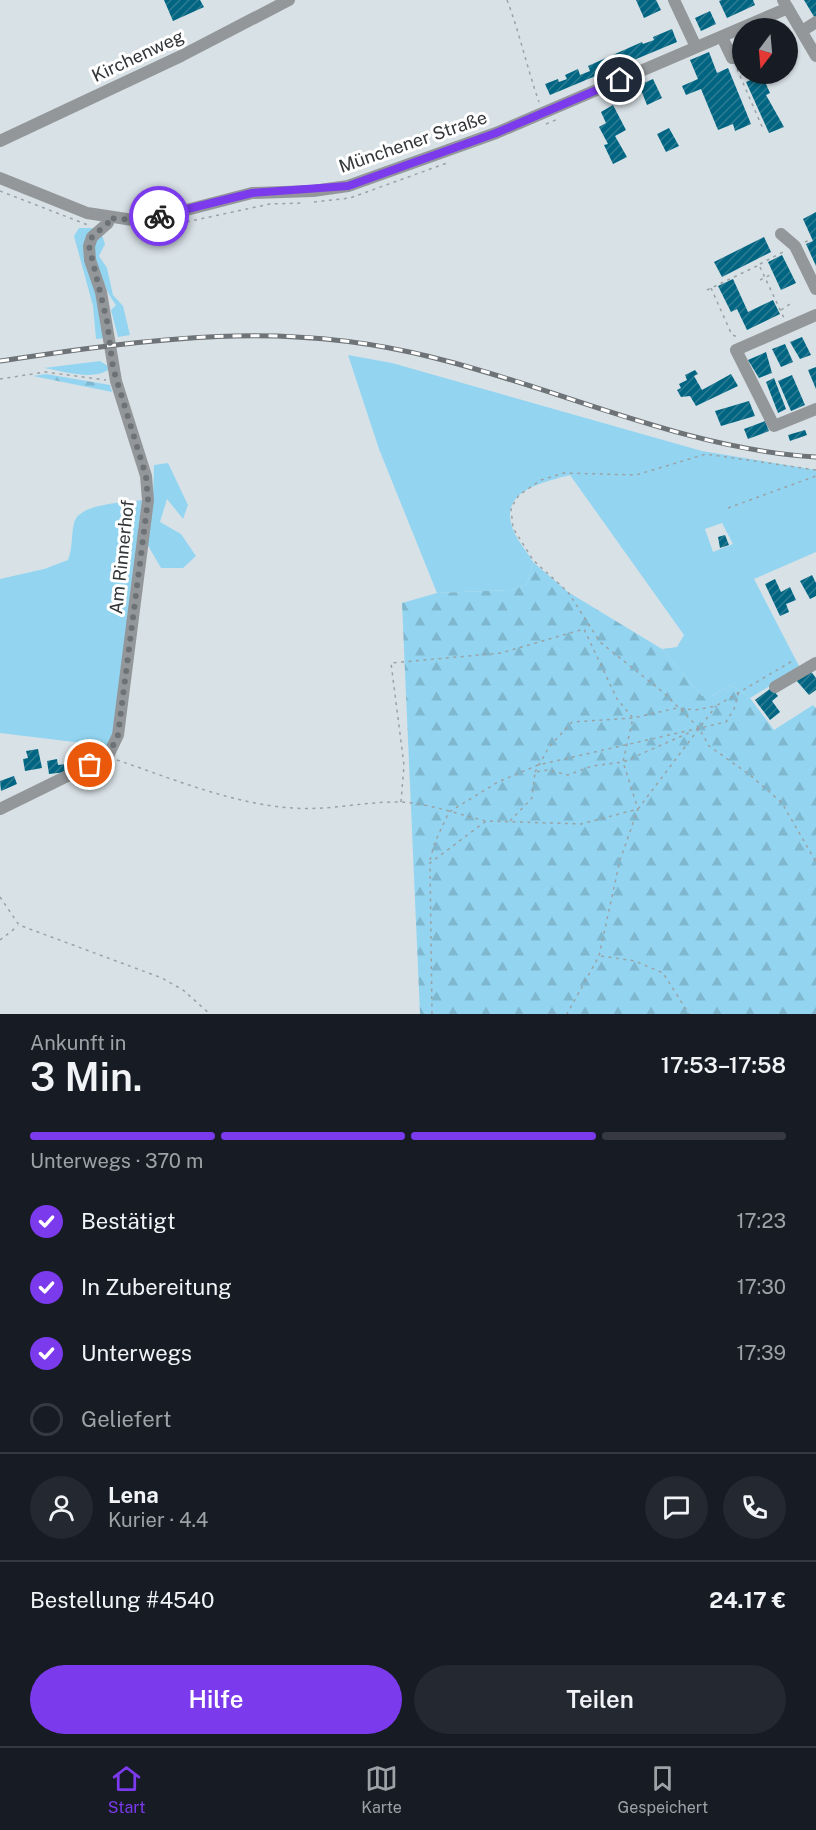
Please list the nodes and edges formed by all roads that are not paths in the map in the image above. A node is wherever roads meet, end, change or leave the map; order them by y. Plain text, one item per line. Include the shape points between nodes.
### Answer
1 (289, 0) edge
2 (674, 0) edge
3 (785, 4) edge
4 (816, 22) edge
5 (802, 31) junction
6 (722, 36) junction
7 (696, 48) junction
8 (816, 56) edge
9 (732, 58) dead end
10 (0, 141) edge
11 (0, 178) edge
12 (108, 218) junction
13 (780, 234) dead end
14 (816, 289) edge
15 (816, 315) edge
16 (816, 409) edge
17 (816, 663) edge
18 (774, 687) dead end
19 (0, 809) edge

1 - 10 street, Kirchenweg
2 - 7 street
3 - 5 street
3 - 6 street, Münchener Straße
4 - 5 street
5 - 8 street
6 - 7 street, Münchener Straße
6 - 9 street
7 - 12 street, Münchener Straße via 543,114 348,186 252,193 144,218
11 - 12 street, Münchener Straße via 58,203
12 - 19 street, Am Rinnerhof via 89,246 116,381 146,476 148,500 118,735 108,756
13 - 14 street via 800,244
15 - 16 street via 736,350 774,426
17 - 18 street

